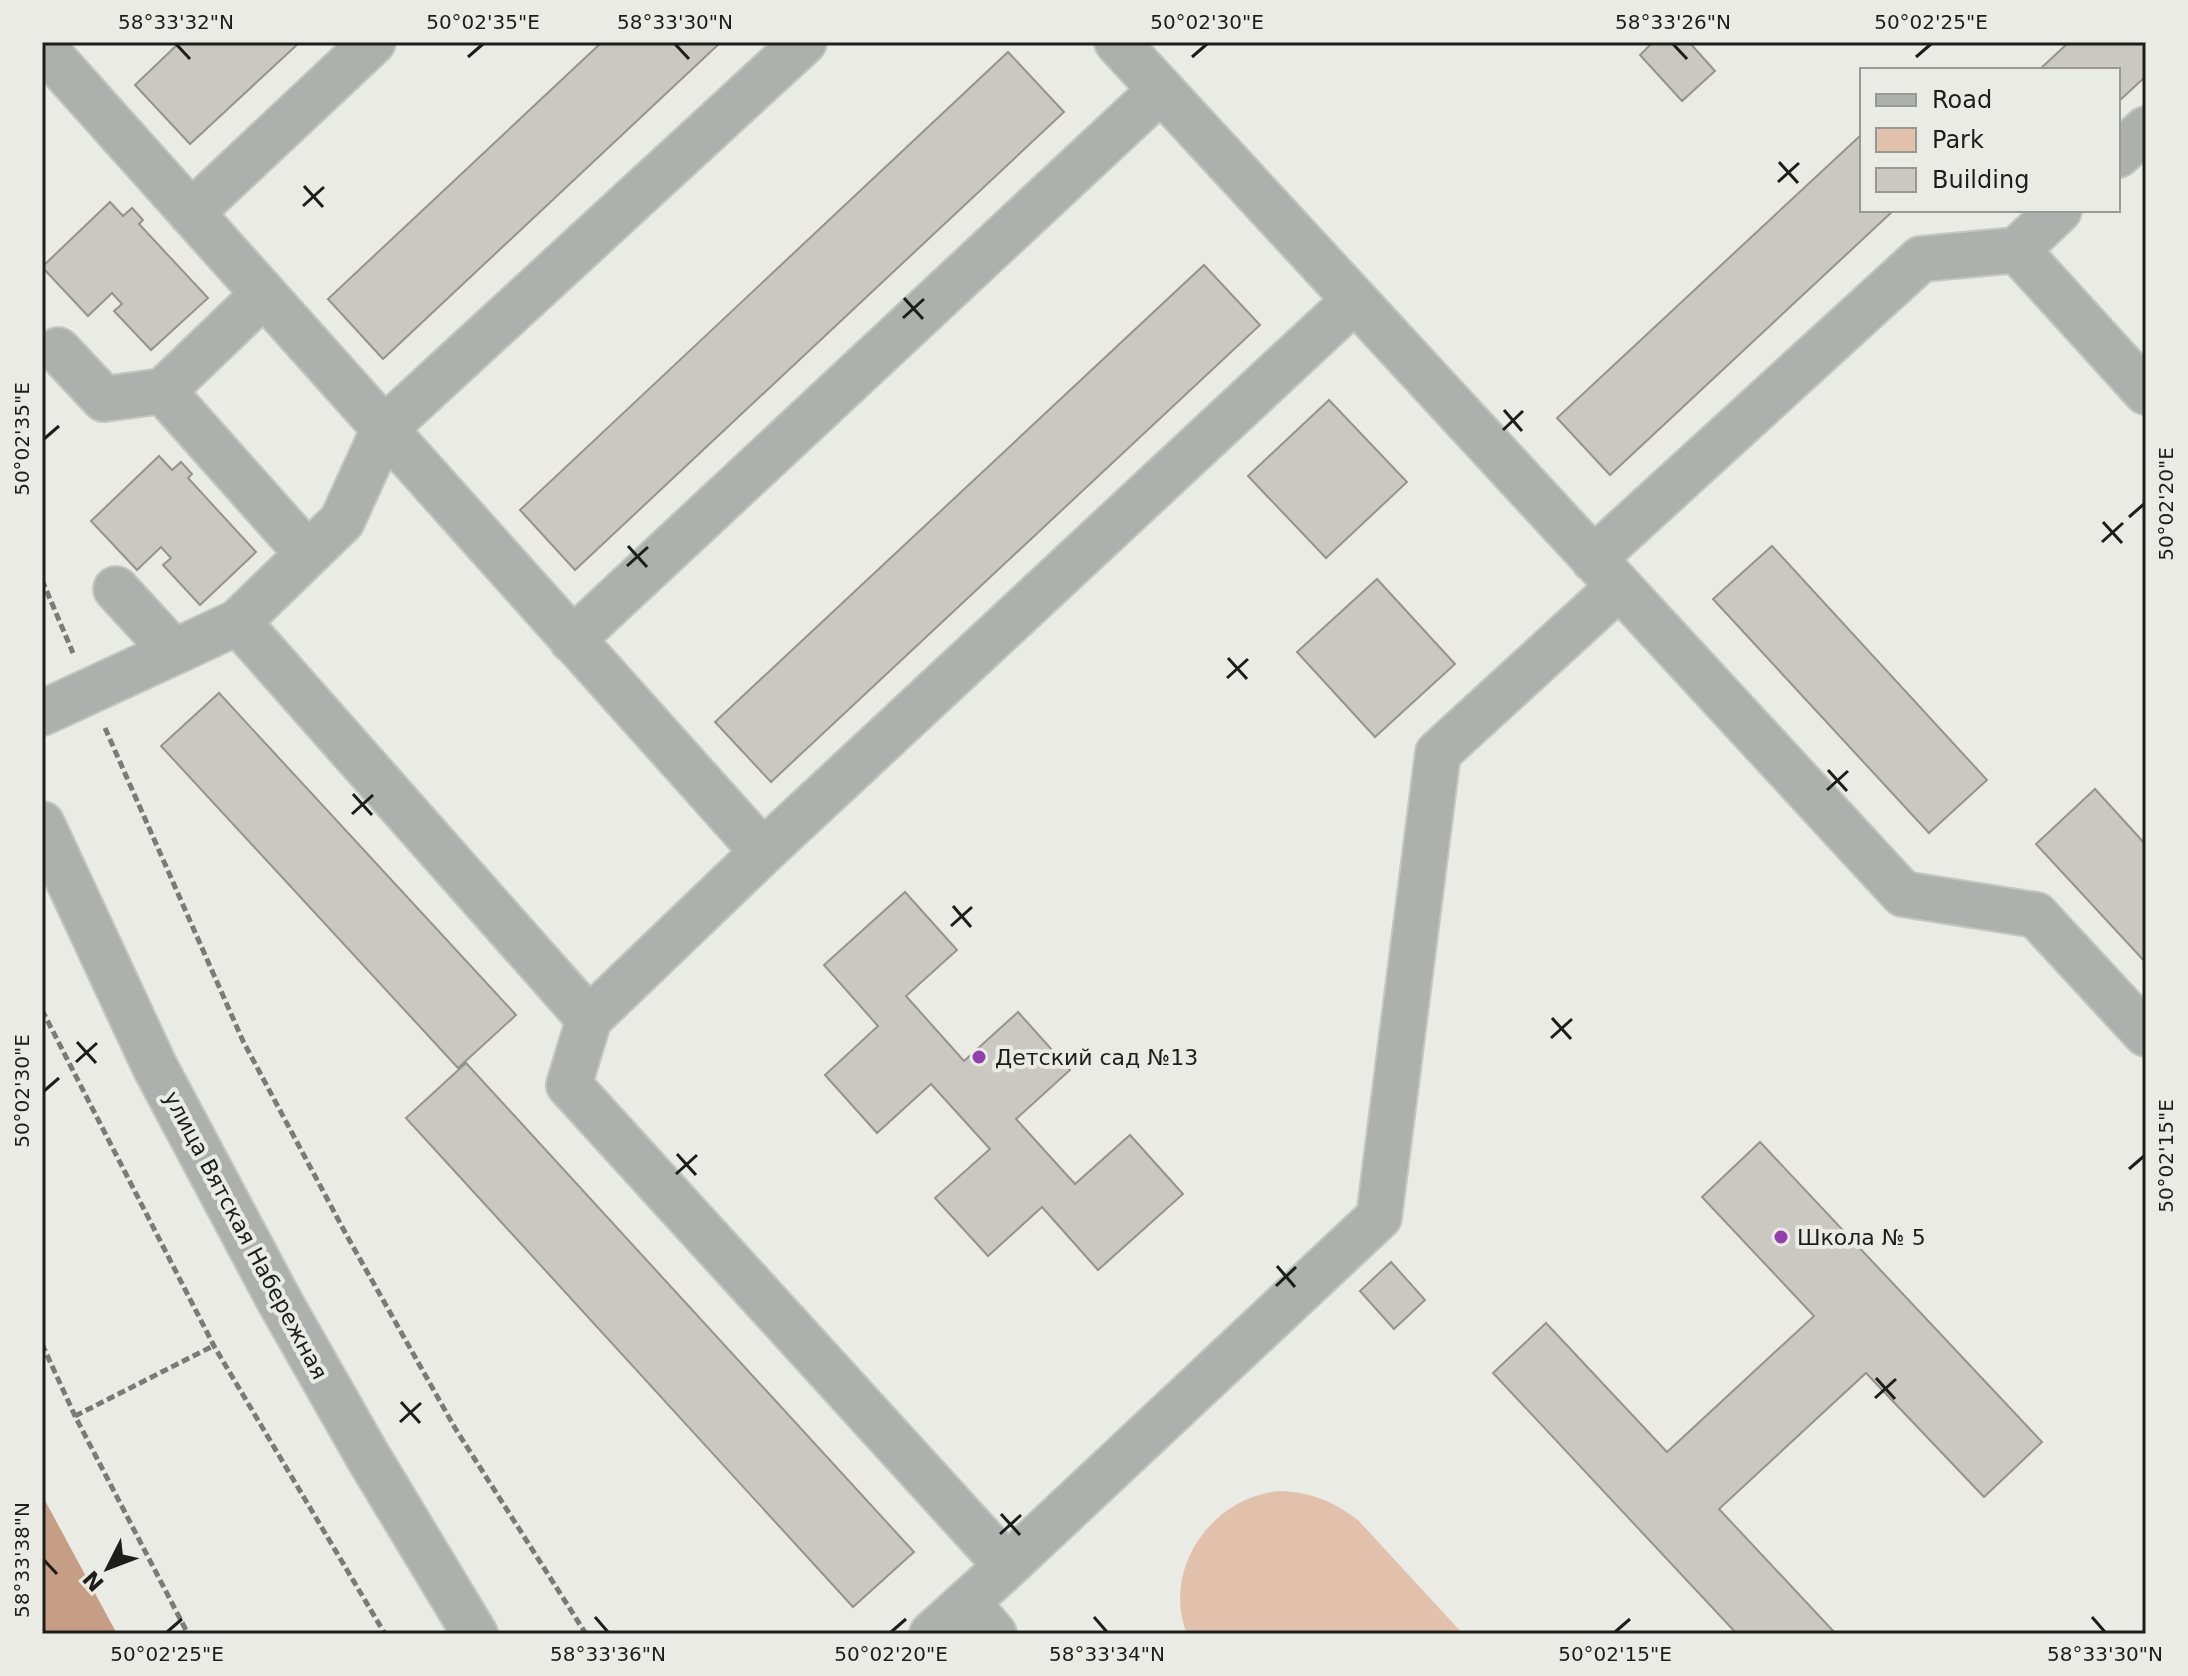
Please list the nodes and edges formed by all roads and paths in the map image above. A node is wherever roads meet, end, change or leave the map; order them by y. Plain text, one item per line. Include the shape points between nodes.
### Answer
1 (373, 42) edge
2 (804, 42) edge
3 (1117, 42) edge
4 (42, 46) edge
5 (1161, 90) junction
6 (2146, 129) edge
7 (2120, 153) edge
8 (2057, 212) edge
9 (191, 213) junction
10 (2017, 250) junction
11 (264, 294) junction
12 (1355, 300) junction
13 (58, 350) dead end
14 (163, 391) junction
15 (2146, 392) edge
16 (384, 429) junction
17 (308, 554) junction
18 (1606, 573) junction
19 (42, 580) edge
20 (116, 589) dead end
21 (238, 622) junction
22 (572, 640) junction
23 (174, 652) junction
24 (89, 692) junction
25 (42, 713) edge
26 (42, 824) edge
27 (763, 852) junction
28 (42, 1010) edge
29 (589, 1019) junction
30 (2146, 1034) edge
31 (42, 1344) edge
32 (214, 1346) junction
33 (75, 1416) junction
34 (1007, 1566) junction
35 (980, 1618) edge
36 (188, 1634) edge
37 (385, 1634) edge
38 (475, 1634) edge
39 (586, 1634) edge
40 (932, 1634) edge

1 - 9 street
2 - 16 street
3 - 5 street
4 - 9 street
5 - 12 street
5 - 22 street
6 - 7 street
8 - 10 street
9 - 11 street
10 - 15 street
10 - 18 street via 1921,259
11 - 14 street
11 - 16 street
12 - 18 street
12 - 27 street
13 - 14 street via 104,399
14 - 17 street
16 - 17 street via 342,521
16 - 22 street
17 - 21 street
18 - 30 street via 1903,894 2036,915
18 - 34 street via 1438,753 1379,1217
19 - 24 path
20 - 23 street
21 - 23 street
21 - 29 street
22 - 27 street
23 - 24 street
24 - 25 street
24 - 39 path via 243,1041 455,1428
26 - 38 street, улица Вятская Набережная via 155,1067 280,1302
27 - 29 street
28 - 32 path
29 - 34 street via 569,1085
31 - 33 path
32 - 33 path
32 - 37 path
33 - 36 path
34 - 35 street
35 - 40 street

